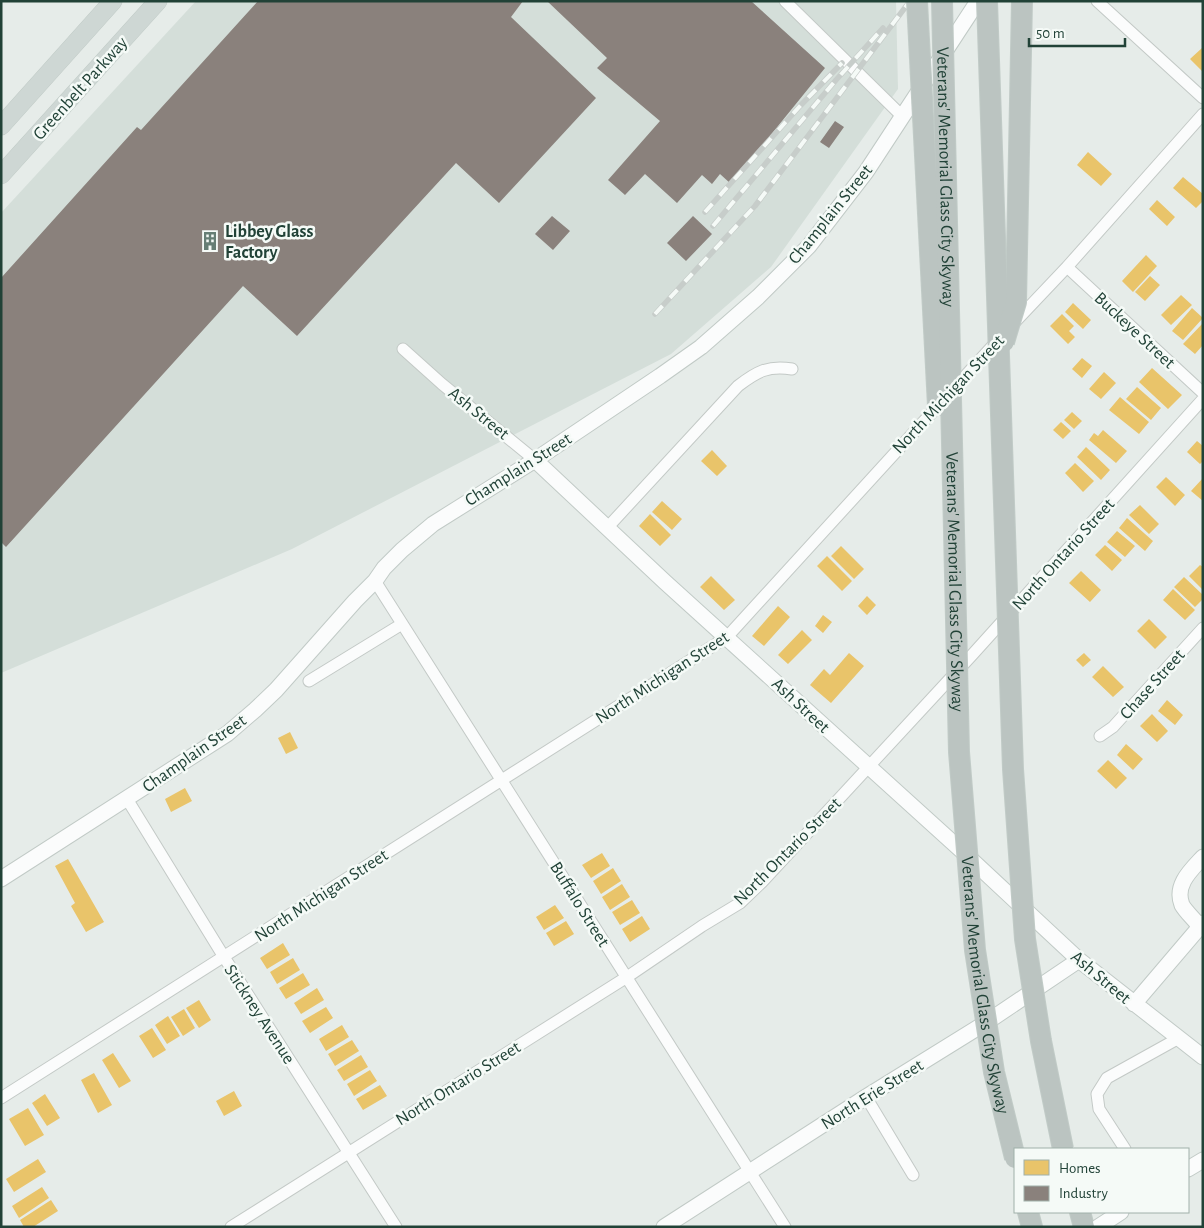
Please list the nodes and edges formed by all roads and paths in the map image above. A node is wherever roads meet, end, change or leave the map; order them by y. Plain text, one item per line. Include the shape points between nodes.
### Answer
1 (113, 1) edge
2 (158, 1) edge
3 (785, 1) edge
4 (917, 1) edge
5 (942, 1) edge
6 (978, 1) edge
7 (987, 1) edge
8 (1022, 1) edge
9 (1097, 1) edge
10 (1203, 98) edge
11 (1203, 114) edge
12 (902, 116) junction
13 (1, 126) edge
14 (1, 175) edge
15 (1067, 267) junction
16 (403, 349) dead end
17 (999, 358) junction
18 (792, 369) dead end
19 (1203, 393) edge
20 (1203, 399) edge
21 (535, 460) junction
22 (607, 528) junction
23 (375, 581) junction
24 (402, 624) junction
25 (1203, 628) edge
26 (727, 637) junction
27 (310, 681) dead end
28 (1100, 736) dead end
29 (959, 752) junction
30 (868, 767) junction
31 (501, 780) junction
32 (127, 799) junction
33 (1203, 857) edge
34 (1, 878) edge
35 (1201, 925) edge
36 (224, 957) junction
37 (1080, 960) junction
38 (627, 977) junction
39 (1134, 1004) junction
40 (1179, 1038) junction
41 (1203, 1058) edge
42 (866, 1097) junction
43 (1, 1098) edge
44 (1063, 1148) edge
45 (1124, 1148) edge
46 (349, 1152) junction
47 (1014, 1154) edge
48 (1203, 1160) edge
49 (1189, 1168) edge
50 (750, 1172) junction
51 (913, 1175) dead end
52 (1028, 1213) edge
53 (1080, 1213) edge
54 (1120, 1213) edge
55 (231, 1227) edge
56 (396, 1227) edge
57 (664, 1227) edge
58 (785, 1227) edge
59 (1032, 1227) edge
60 (1084, 1227) edge
61 (1098, 1227) edge

1 - 13 main road, Greenbelt Parkway
2 - 14 main road, Greenbelt Parkway
3 - 12 street
4 - 29 highway, bridge
5 - 29 highway, Veterans' Memorial Glass City Skyway, bridge
6 - 12 street, Champlain Street, bridge
7 - 17 highway, bridge
8 - 17 highway, bridge via 1016,302
9 - 10 street
11 - 15 street, North Michigan Street
12 - 21 street, Champlain Street via 866,172 809,246 758,297 701,347
15 - 19 street, Buckeye Street
15 - 26 street, North Michigan Street
16 - 21 street, Ash Street
17 - 44 highway, bridge via 1013,769 1025,939
18 - 22 street via 767,369 738,386
20 - 30 street, North Ontario Street
21 - 22 street, Ash Street
21 - 23 street, Champlain Street via 433,524 402,550
22 - 26 street, Ash Street
23 - 24 street, Buffalo Street
23 - 32 street, Champlain Street via 255,710 227,734
24 - 27 street
24 - 31 street, Buffalo Street
25 - 28 street, Chase Street via 1113,727
26 - 30 street, Ash Street
26 - 31 street, North Michigan Street
29 - 47 highway, Veterans' Memorial Glass City Skyway, bridge via 975,950 994,1072
30 - 37 street, Ash Street
30 - 38 street, North Ontario Street via 740,903
31 - 36 street, North Michigan Street
31 - 38 street, Buffalo Street
32 - 34 street, Champlain Street
32 - 36 street, Stickney Avenue
33 - 35 street via 1186,875 1180,891 1183,906
35 - 39 street
36 - 43 street, North Michigan Street
36 - 46 street, Stickney Avenue
37 - 39 street, Ash Street
37 - 42 street, North Erie Street
38 - 46 street, North Ontario Street
38 - 50 street, Buffalo Street
39 - 40 street, Ash Street
40 - 41 street, Ash Street
40 - 45 street via 1107,1078 1097,1094 1099,1109
42 - 50 street, North Erie Street
42 - 51 street
46 - 55 street, North Ontario Street
46 - 56 street, Stickney Avenue
48 - 49 street
50 - 57 street, North Erie Street
50 - 58 street, Buffalo Street
52 - 59 highway
53 - 60 highway
54 - 61 street

